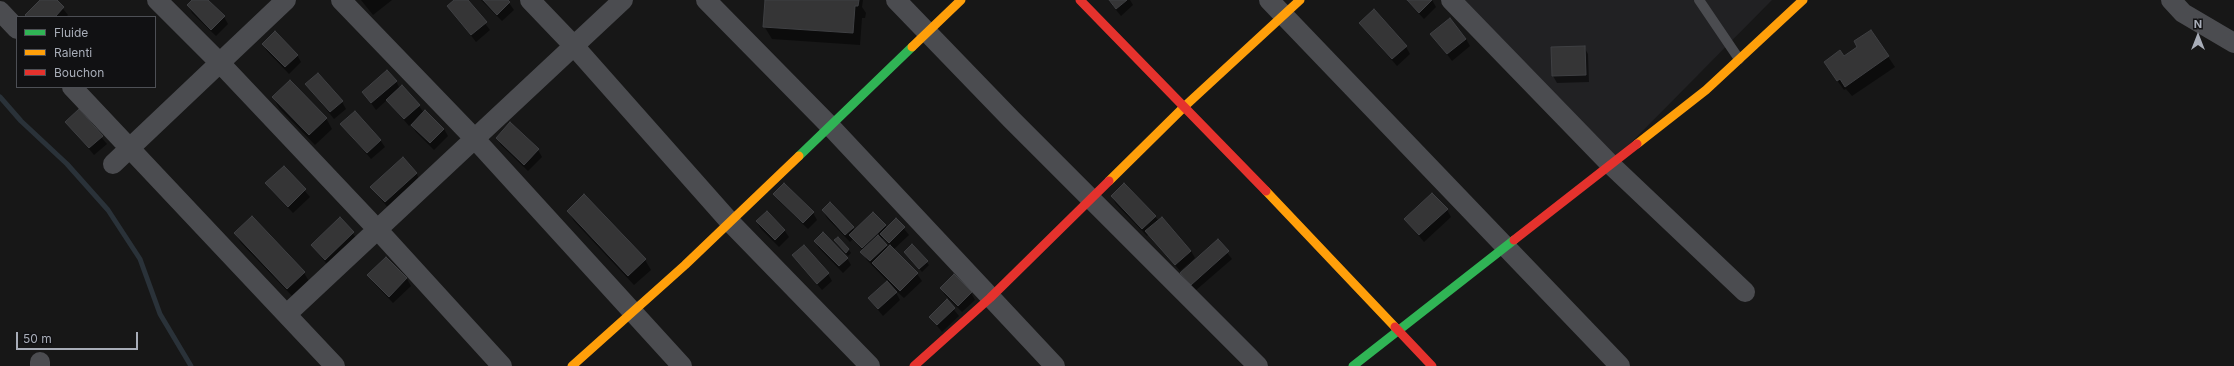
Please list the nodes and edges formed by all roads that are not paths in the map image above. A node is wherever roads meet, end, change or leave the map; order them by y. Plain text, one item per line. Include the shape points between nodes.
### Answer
1 (156, 0) edge
2 (286, 0) edge
3 (341, 0) edge
4 (530, 0) edge
5 (623, 0) edge
6 (706, 0) edge
7 (896, 0) edge
8 (961, 0) edge
9 (1080, 0) edge
10 (1269, 0) edge
11 (1300, 0) edge
12 (1451, 0) edge
13 (1699, 0) edge
14 (1803, 0) edge
15 (2171, 0) edge
16 (0, 11) edge
17 (1284, 15) junction
18 (16, 28) edge
19 (927, 33) junction
20 (2234, 43) edge
21 (574, 46) junction
22 (1739, 59) junction
23 (220, 63) junction
24 (73, 88) edge
25 (1185, 106) junction
26 (830, 127) junction
27 (474, 138) junction
28 (129, 148) junction
29 (113, 164) dead end
30 (1610, 164) junction
31 (1090, 199) junction
32 (730, 222) junction
33 (377, 229) junction
34 (1507, 246) junction
35 (1745, 292) dead end
36 (990, 298) junction
37 (632, 312) junction
38 (287, 314) junction
39 (1399, 330) junction
40 (335, 366) edge
41 (502, 366) edge
42 (572, 366) edge
43 (682, 366) edge
44 (870, 366) edge
45 (914, 366) edge
46 (1055, 366) edge
47 (1258, 366) edge
48 (1353, 366) edge
49 (1432, 366) edge
50 (1620, 366) edge

1 - 23 street
2 - 23 street
3 - 27 street
4 - 21 street
5 - 21 street
6 - 26 street
7 - 19 street
8 - 19 street
9 - 25 street
10 - 17 street
11 - 17 street
12 - 30 street
13 - 22 lane
14 - 22 street
15 - 20 street via 2183,13
16 - 18 street
17 - 25 street
17 - 34 street
19 - 26 street
19 - 31 street
21 - 27 street
21 - 32 street
22 - 30 street via 1706,90
23 - 28 street
23 - 33 street
24 - 28 street
25 - 31 street
25 - 39 street
26 - 32 street
26 - 36 street
27 - 33 street
27 - 37 street
28 - 29 street
28 - 38 street
30 - 34 street
30 - 35 street
31 - 36 street
31 - 47 street
32 - 37 street
32 - 44 street
33 - 38 street
33 - 41 street
34 - 39 street
34 - 50 street
36 - 45 street
36 - 46 street
37 - 42 street
37 - 43 street
38 - 40 street
39 - 48 street
39 - 49 street

